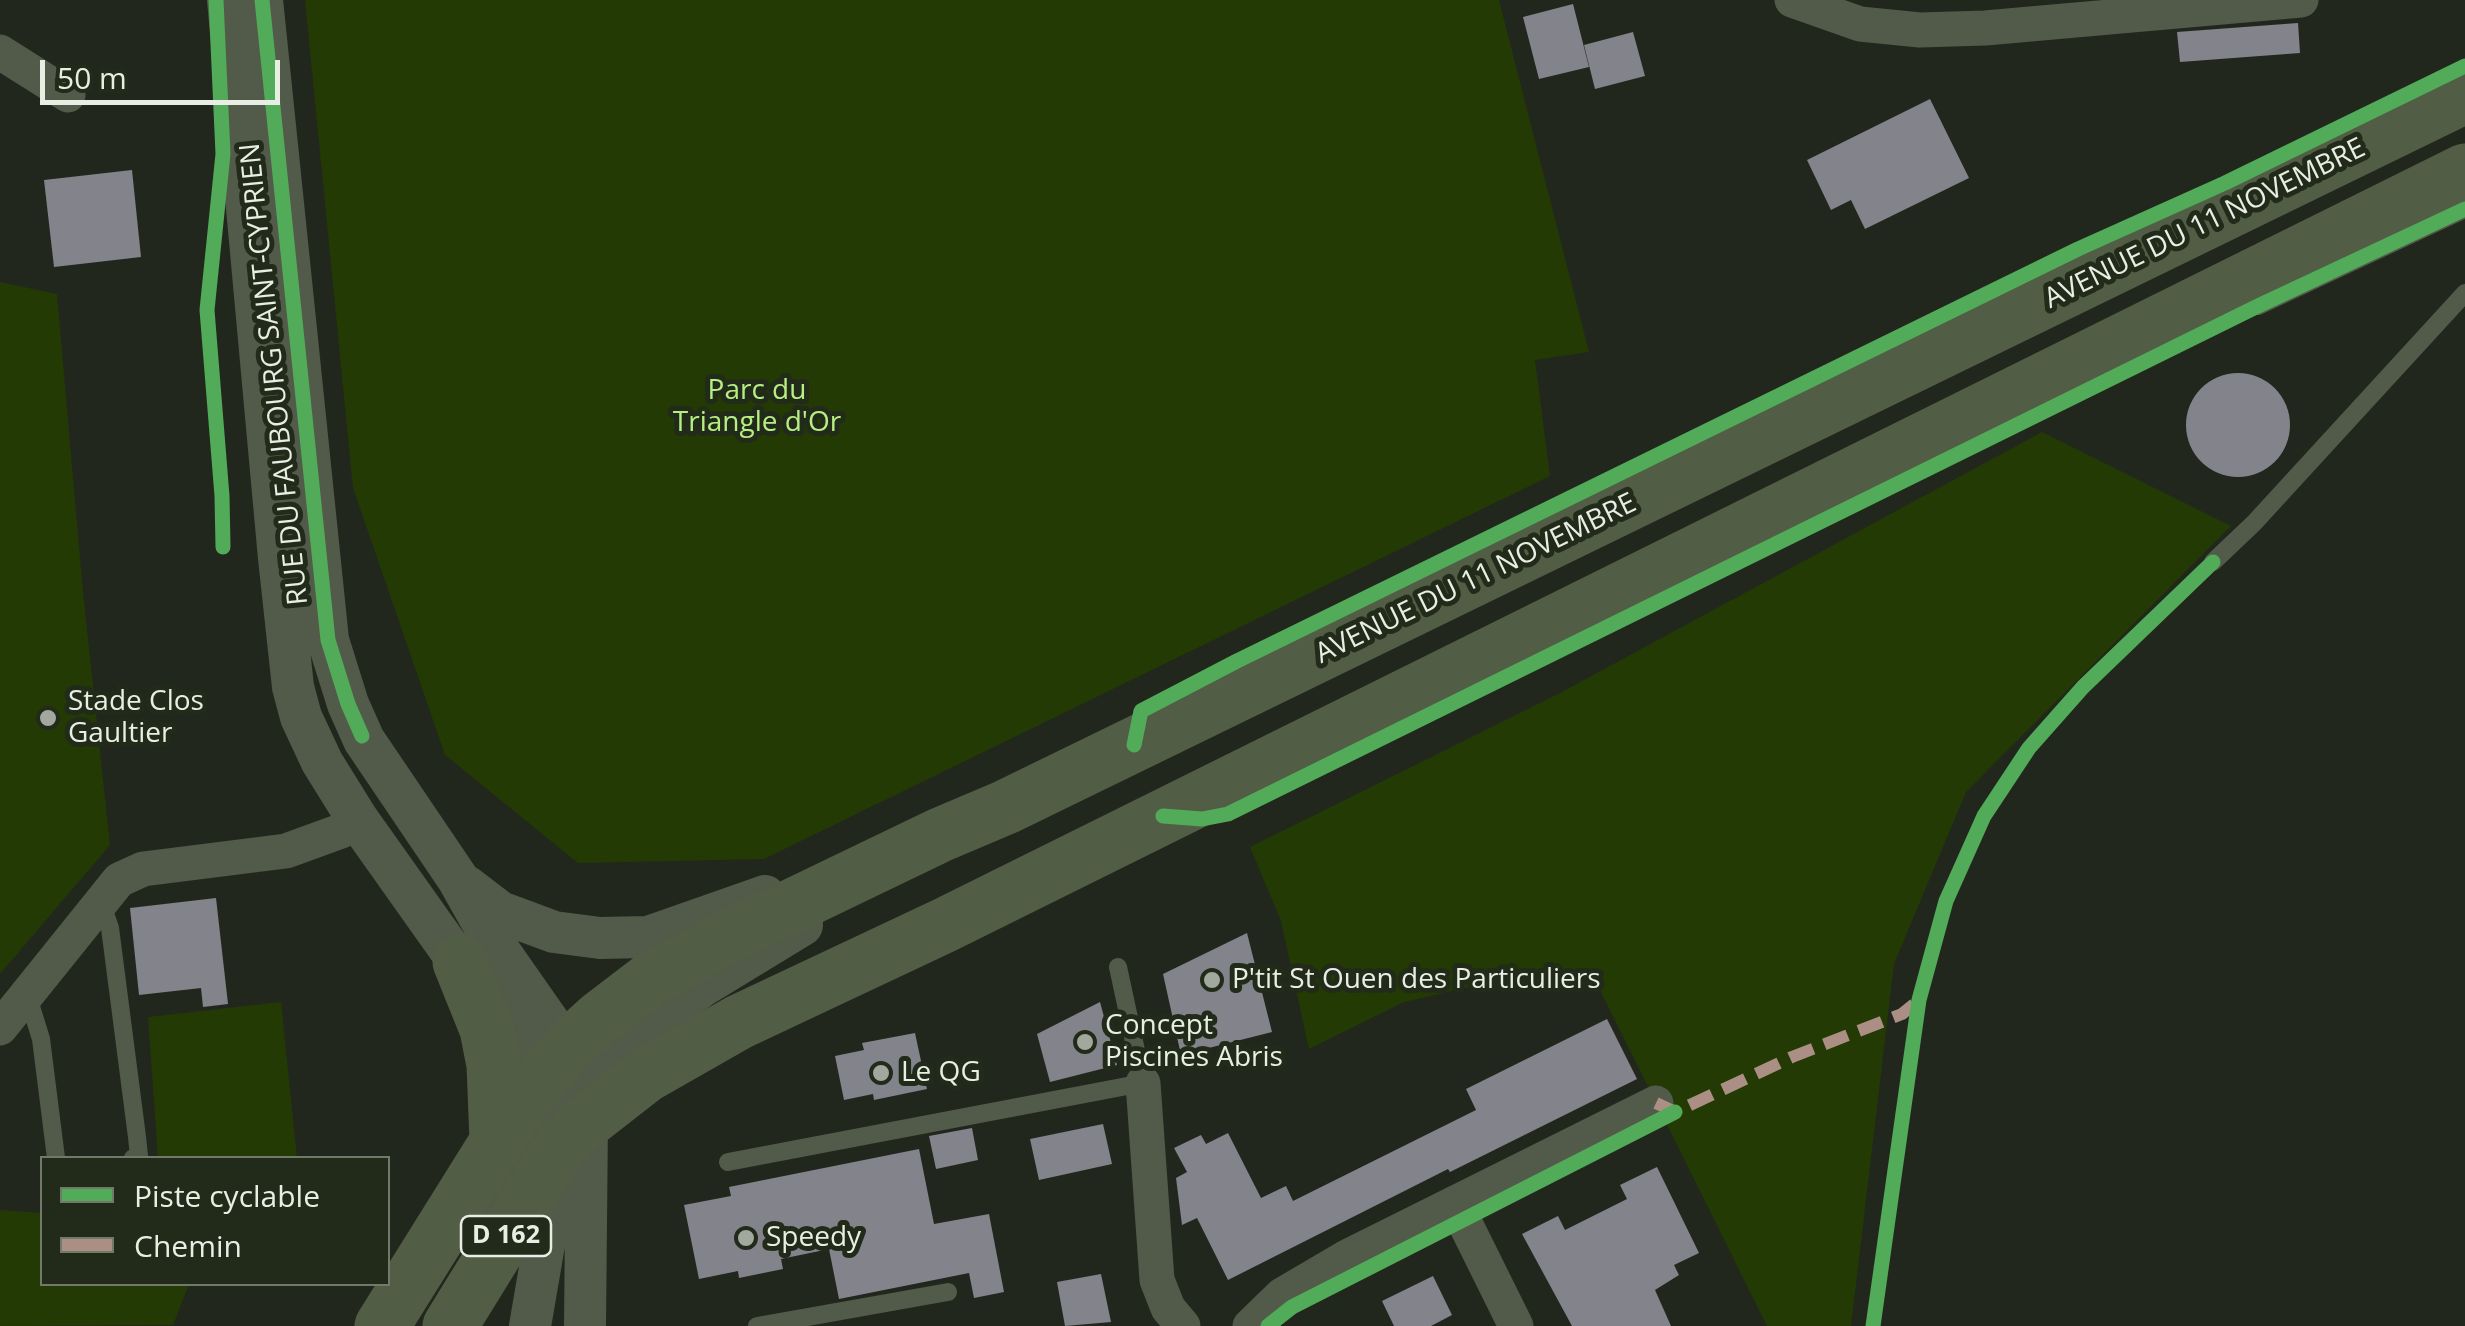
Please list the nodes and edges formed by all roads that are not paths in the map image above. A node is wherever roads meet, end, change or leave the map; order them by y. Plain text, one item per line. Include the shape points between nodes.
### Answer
1 (228, 0) edge
2 (262, 0) edge
3 (1792, 0) edge
4 (1941, 0) edge
5 (2301, 0) edge
6 (1920, 30) junction
7 (0, 52) edge
8 (68, 95) dead end
9 (2465, 96) edge
10 (2465, 171) edge
11 (2465, 209) edge
12 (2243, 282) junction
13 (2465, 293) edge
14 (292, 548) junction
15 (2213, 562) dead end
16 (348, 704) junction
17 (358, 820) junction
18 (940, 835) junction
19 (458, 879) junction
20 (100, 900) junction
21 (460, 962) junction
22 (1118, 967) dead end
23 (28, 997) junction
24 (0, 1028) edge
25 (1143, 1083) junction
26 (1656, 1103) dead end
27 (550, 1105) junction
28 (56, 1156) edge
29 (139, 1156) edge
30 (728, 1162) dead end
31 (1455, 1203) junction
32 (948, 1292) dead end
33 (382, 1326) edge
34 (425, 1326) edge
35 (450, 1326) edge
36 (530, 1326) edge
37 (585, 1326) edge
38 (757, 1326) edge
39 (1183, 1326) edge
40 (1250, 1326) edge
41 (1516, 1326) edge

1 - 14 street, RUE DU FAUBOURG SAINT-CYPRIEN
2 - 16 street, RUE DU FAUBOURG SAINT-CYPRIEN via 317,556 328,640
3 - 6 street via 1860,24
4 - 6 street
5 - 6 street
7 - 8 street
9 - 18 main road, AVENUE DU 11 NOVEMBRE / D 162
10 - 12 main road, D 162
11 - 12 lane via 2258,306
12 - 27 main road, D 162 via 739,1022 646,1076
13 - 15 lane
14 - 16 lane via 333,695
14 - 17 street, RUE DU FAUBOURG SAINT-CYPRIEN via 293,687 322,762
16 - 19 street, RUE DU FAUBOURG SAINT-CYPRIEN via 376,761
17 - 20 street via 286,850 143,870 119,880
17 - 21 street, RUE DU FAUBOURG SAINT-CYPRIEN
18 - 19 street via 648,937 554,932 500,912
18 - 27 main road, AVENUE DU 11 NOVEMBRE / D 162 via 650,980 600,1018
19 - 27 street, RUE DU FAUBOURG SAINT-CYPRIEN via 496,945
20 - 23 street
20 - 29 lane via 110,928
21 - 27 street, RUE DU FAUBOURG SAINT-CYPRIEN
21 - 27 main road via 494,1065
22 - 25 lane
23 - 24 street
23 - 28 lane via 41,1040
25 - 30 lane
25 - 39 street via 1157,1280
26 - 31 street
27 - 33 main road, D 162
27 - 34 street
27 - 35 main road, D 162
27 - 36 street
27 - 37 street
31 - 40 street via 1282,1295
31 - 41 street
32 - 38 lane

